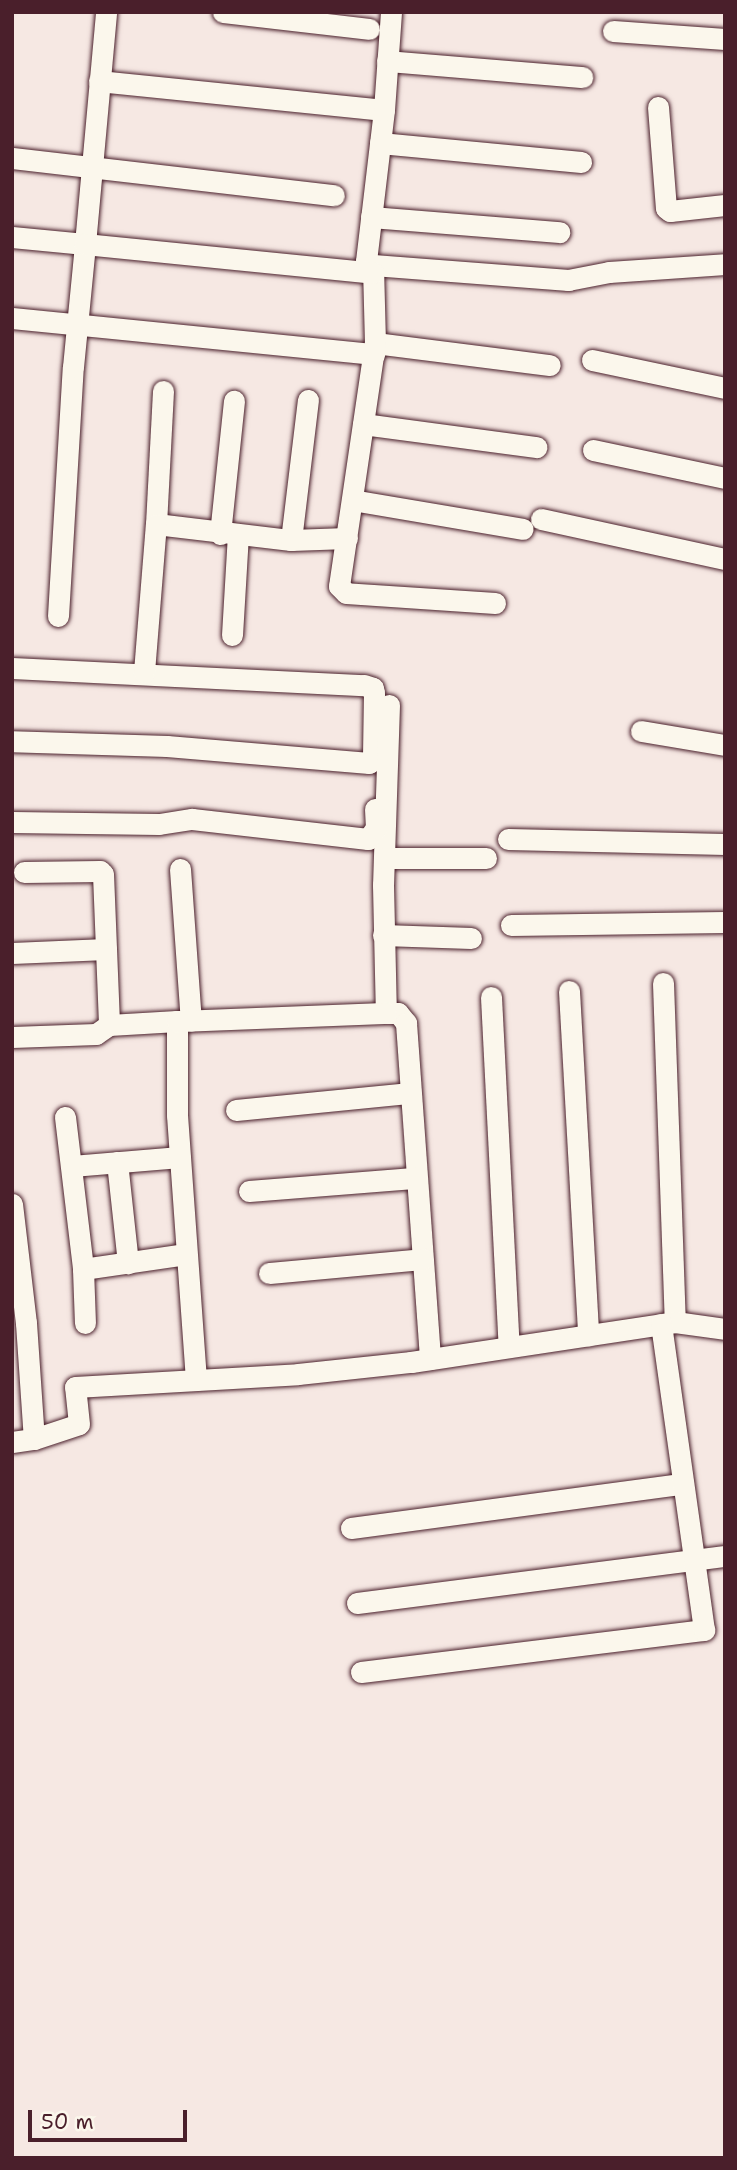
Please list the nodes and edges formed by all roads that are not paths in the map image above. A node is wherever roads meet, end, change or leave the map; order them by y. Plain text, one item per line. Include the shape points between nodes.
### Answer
1 (106, 12) edge
2 (223, 12) edge
3 (391, 12) edge
4 (369, 29) dead end
5 (613, 31) dead end
6 (725, 39) edge
7 (387, 61) junction
8 (582, 77) dead end
9 (99, 81) junction
10 (658, 107) dead end
11 (384, 110) junction
12 (380, 143) junction
13 (12, 158) edge
14 (581, 162) dead end
15 (92, 166) junction
16 (334, 195) dead end
17 (725, 205) edge
18 (371, 218) junction
19 (559, 232) dead end
20 (12, 237) edge
21 (85, 244) junction
22 (725, 264) edge
23 (373, 269) junction
24 (12, 318) edge
25 (77, 325) junction
26 (375, 349) junction
27 (592, 360) dead end
28 (550, 365) dead end
29 (725, 388) edge
30 (163, 391) dead end
31 (234, 401) dead end
32 (308, 401) dead end
33 (363, 424) junction
34 (536, 447) dead end
35 (593, 450) dead end
36 (725, 478) edge
37 (352, 500) junction
38 (156, 524) junction
39 (229, 534) junction
40 (347, 538) junction
41 (291, 540) junction
42 (725, 559) edge
43 (495, 603) dead end
44 (58, 616) dead end
45 (232, 635) dead end
46 (12, 668) edge
47 (144, 673) junction
48 (389, 705) dead end
49 (641, 731) dead end
50 (12, 741) edge
51 (725, 745) edge
52 (372, 760) junction
53 (12, 822) edge
54 (508, 839) dead end
55 (725, 844) edge
56 (385, 858) junction
57 (486, 858) dead end
58 (180, 869) dead end
59 (24, 872) dead end
60 (725, 922) edge
61 (511, 925) dead end
62 (383, 935) junction
63 (471, 938) dead end
64 (106, 949) junction
65 (12, 953) edge
66 (663, 983) dead end
67 (569, 991) dead end
68 (491, 997) dead end
69 (386, 1013) junction
70 (184, 1021) junction
71 (109, 1025) junction
72 (12, 1037) edge
73 (410, 1093) junction
74 (236, 1110) dead end
75 (65, 1117) dead end
76 (180, 1157) junction
77 (117, 1162) junction
78 (72, 1166) junction
79 (416, 1178) junction
80 (249, 1191) dead end
81 (13, 1218) edge
82 (186, 1254) junction
83 (422, 1259) junction
84 (128, 1263) junction
85 (83, 1269) junction
86 (269, 1273) dead end
87 (668, 1323) junction
88 (19, 1324) edge
89 (85, 1324) dead end
90 (725, 1329) edge
91 (588, 1335) junction
92 (509, 1347) junction
93 (430, 1359) junction
94 (196, 1380) junction
95 (34, 1439) junction
96 (12, 1442) edge
97 (681, 1484) junction
98 (351, 1528) dead end
99 (725, 1556) edge
100 (696, 1559) junction
101 (357, 1603) dead end
102 (361, 1672) dead end

1 - 9 street
2 - 4 street
3 - 7 street
5 - 6 street
7 - 8 street
7 - 11 street
9 - 11 street
9 - 15 street
10 - 17 street via 666,208
11 - 12 street
12 - 14 street
12 - 18 street
13 - 15 street
15 - 16 street
15 - 21 street
18 - 19 street
18 - 23 street via 366,261
20 - 21 street
21 - 23 street
21 - 25 street
22 - 23 street via 609,272 568,280
23 - 26 street
24 - 25 street
25 - 26 street
25 - 44 street
26 - 28 street
26 - 33 street
27 - 29 street
30 - 38 street
31 - 39 street
32 - 41 street
33 - 34 street
33 - 37 street
35 - 36 street
37 - 40 street
37 - 42 street via 532,524
38 - 39 street
38 - 47 street
39 - 41 street
39 - 45 street
40 - 41 street
40 - 43 street via 342,591
46 - 47 street
47 - 52 street via 369,685 374,693
48 - 56 street
49 - 51 street
50 - 52 street
52 - 53 street via 376,828 368,839 192,819 159,824
54 - 55 street
56 - 57 street
56 - 62 street
58 - 70 street
59 - 64 street via 100,870
60 - 61 street
62 - 63 street
62 - 69 street
64 - 65 street
64 - 71 street
66 - 87 street
67 - 91 street
68 - 92 street
69 - 70 street
69 - 73 street via 398,1013 407,1023
70 - 71 street
70 - 76 street
71 - 72 street via 96,1034
73 - 74 street
73 - 79 street
75 - 78 street
76 - 77 street
76 - 82 street
77 - 78 street
77 - 84 street
78 - 85 street
79 - 80 street
79 - 83 street
81 - 88 street
82 - 84 street
82 - 94 street
83 - 86 street
83 - 93 street
84 - 85 street
85 - 89 street
87 - 90 street
87 - 91 street
87 - 97 street
88 - 95 street
91 - 92 street
92 - 93 street
93 - 94 street
94 - 95 street via 75,1387 79,1424
95 - 96 street
97 - 98 street
97 - 100 street
99 - 100 street
100 - 101 street
100 - 102 street via 705,1626 700,1633

